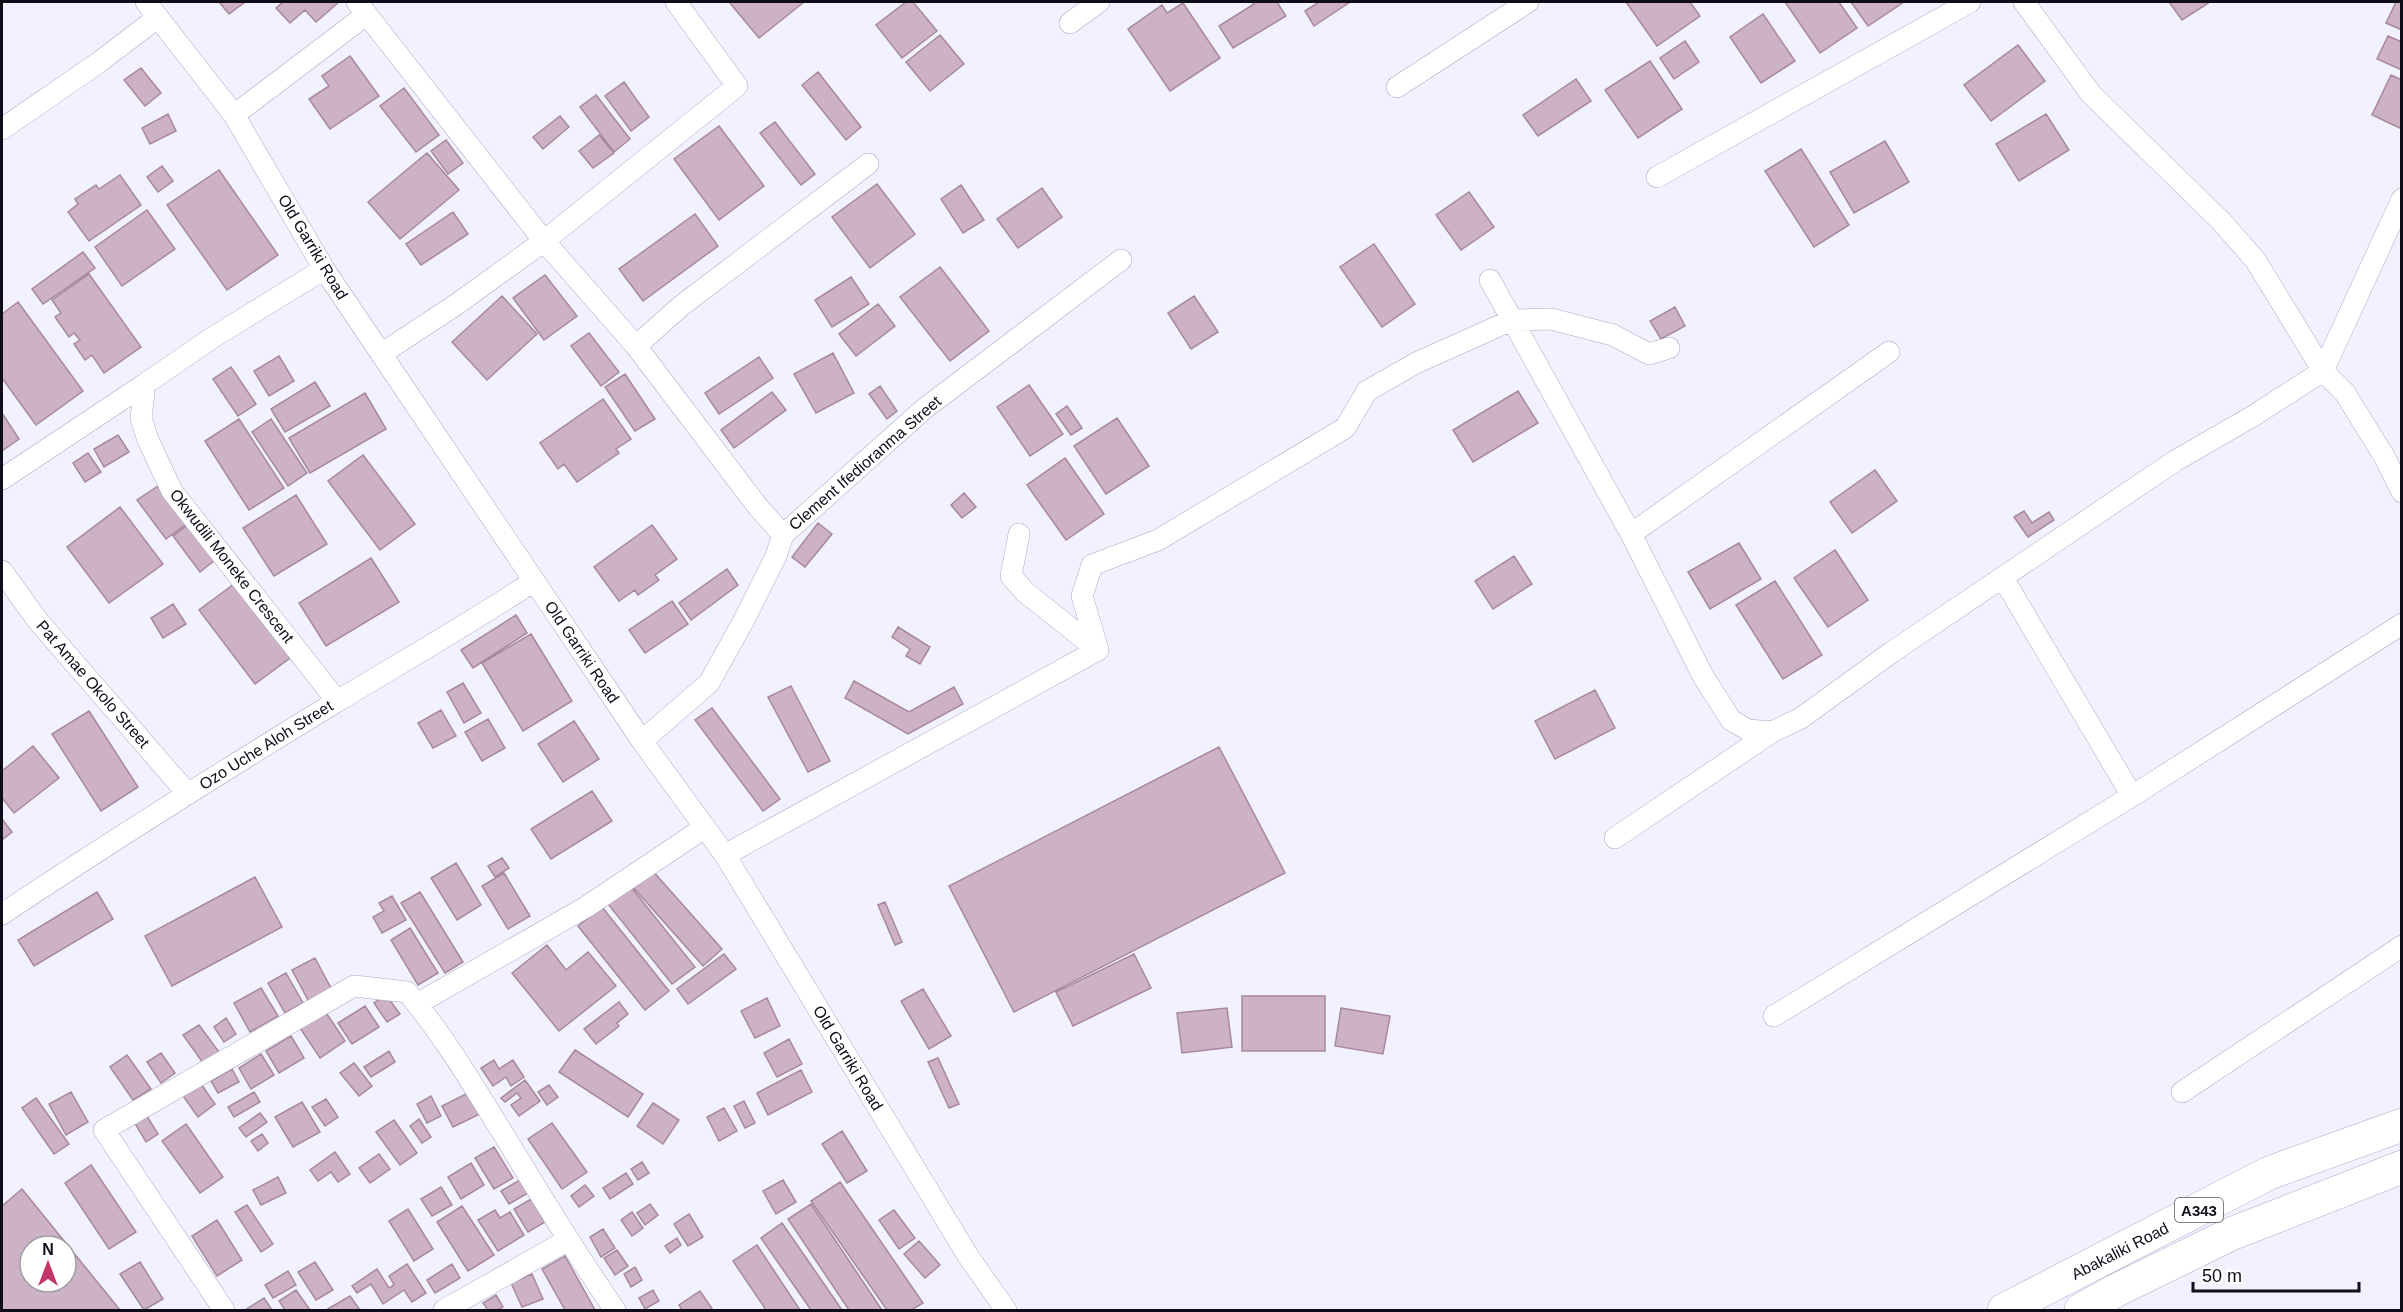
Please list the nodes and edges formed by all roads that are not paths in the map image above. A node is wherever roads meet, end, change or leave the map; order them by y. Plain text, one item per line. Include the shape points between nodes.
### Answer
1 (676, 2) edge
2 (1099, 2) edge
3 (1528, 2) edge
4 (1970, 2) edge
5 (2027, 2) edge
6 (361, 8) edge
7 (152, 10) edge
8 (1070, 23) dead end
9 (1397, 87) dead end
10 (234, 116) junction
11 (2, 129) edge
12 (868, 164) dead end
13 (1657, 177) dead end
14 (2402, 199) edge
15 (544, 241) junction
16 (1121, 260) dead end
17 (324, 269) junction
18 (1490, 280) dead end
19 (1512, 320) junction
20 (636, 346) junction
21 (1669, 348) dead end
22 (1889, 352) dead end
23 (381, 354) junction
24 (2323, 371) junction
25 (145, 384) junction
26 (2, 479) edge
27 (2402, 492) edge
28 (1019, 534) dead end
29 (1631, 534) junction
30 (783, 535) junction
31 (2, 571) edge
32 (2003, 578) junction
33 (534, 580) junction
34 (2402, 624) edge
35 (1098, 651) junction
36 (337, 701) junction
37 (1772, 732) junction
38 (642, 741) junction
39 (188, 794) junction
40 (2132, 796) junction
41 (704, 828) junction
42 (1615, 838) dead end
43 (725, 855) junction
44 (2, 914) edge
45 (2402, 946) edge
46 (417, 1004) junction
47 (1774, 1016) dead end
48 (2181, 1092) dead end
49 (2402, 1125) edge
50 (2402, 1167) edge
51 (568, 1240) junction
52 (224, 1311) edge
53 (444, 1311) edge
54 (615, 1311) edge
55 (1006, 1311) edge
56 (2004, 1311) edge
57 (2082, 1311) edge

1 - 15 street via 737,86
2 - 8 street
3 - 9 street
4 - 13 street
5 - 24 street via 2091,94 2221,221 2256,261
6 - 10 street
6 - 15 street
7 - 10 street, Old Garriki Road
7 - 11 street via 98,63
10 - 17 street, Old Garriki Road
12 - 20 street via 681,306
14 - 24 street
15 - 20 street
15 - 23 street
16 - 30 street, Clement Ifedioranma Street via 924,409
17 - 23 street, Old Garriki Road
17 - 25 street
18 - 19 street
19 - 21 street via 1551,319 1613,335 1649,354
19 - 29 street
19 - 35 street via 1416,363 1367,391 1345,428 1158,540 1092,566 1082,596
20 - 30 street
22 - 29 street
23 - 33 street, Old Garriki Road
24 - 27 street via 2345,393
24 - 32 street via 2175,461
25 - 26 street
25 - 36 street, Okwudili Moneke Crescent via 141,418 172,491
28 - 35 street via 1011,576
29 - 37 street via 1703,676 1731,720 1748,730
30 - 38 street, Clement Ifedioranma Street via 750,609 709,683
31 - 39 street, Pat Amae Okolo Street via 38,621
32 - 37 street via 1801,718
32 - 40 street
33 - 36 street, Ozo Uche Aloh Street via 475,620
33 - 38 street, Old Garriki Road
34 - 40 street
35 - 43 street
36 - 39 street, Ozo Uche Aloh Street
37 - 42 street
38 - 41 street, Old Garriki Road
39 - 44 street, Ozo Uche Aloh Street
40 - 47 street
41 - 43 street, Old Garriki Road
41 - 46 street via 586,907
43 - 55 street, Old Garriki Road via 968,1256
45 - 48 street
46 - 51 street via 450,1047
46 - 52 street via 407,992 354,986 104,1130
49 - 56 highway, Abakaliki Road / A343 via 2269,1173
50 - 57 highway, Abakaliki Road / A343 via 2231,1234
51 - 53 street
51 - 54 street

